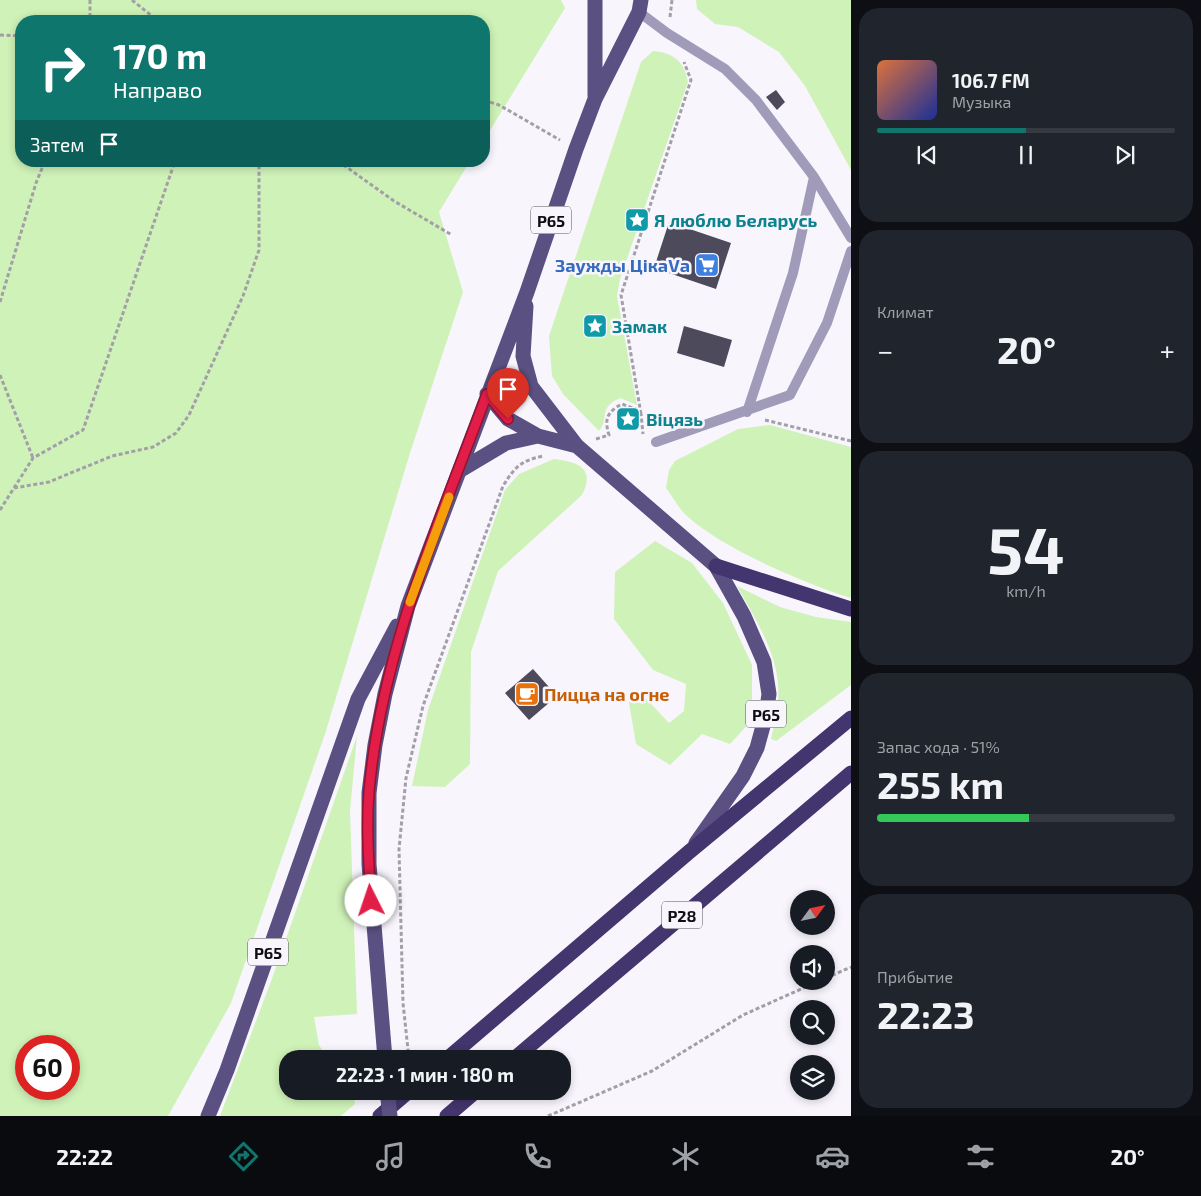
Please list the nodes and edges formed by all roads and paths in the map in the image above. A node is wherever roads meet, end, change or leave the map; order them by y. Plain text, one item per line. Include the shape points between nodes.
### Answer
1 (90, 0) edge
2 (132, 0) edge
3 (595, 0) edge
4 (672, 0) edge
5 (640, 6) edge
6 (90, 15) edge
7 (151, 15) edge
8 (667, 33) junction
9 (0, 35) edge
10 (15, 36) edge
11 (680, 57) dead end
12 (594, 99) junction
13 (490, 102) edge
14 (576, 149) junction
15 (43, 167) edge
16 (173, 167) edge
17 (259, 167) edge
18 (346, 167) edge
19 (814, 177) junction
20 (452, 235) dead end
21 (851, 238) edge
22 (851, 251) edge
23 (527, 292) junction
24 (0, 302) edge
25 (0, 375) edge
26 (531, 386) junction
27 (487, 394) junction
28 (747, 412) junction
29 (641, 414) junction
30 (760, 419) dead end
31 (538, 436) junction
32 (851, 441) edge
33 (656, 442) joint
34 (577, 446) junction
35 (550, 455) dead end
36 (33, 458) junction
37 (459, 471) junction
38 (14, 488) junction
39 (0, 510) edge
40 (716, 566) junction
41 (408, 606) junction
42 (851, 609) edge
43 (851, 718) edge
44 (851, 772) edge
45 (689, 852) junction
46 (851, 967) edge
47 (835, 974) edge
48 (799, 990) edge
49 (384, 1050) edge
50 (408, 1050) edge
51 (458, 1050) edge
52 (525, 1050) edge
53 (389, 1100) edge
54 (399, 1100) edge
55 (465, 1100) edge
56 (208, 1116) edge
57 (380, 1116) edge
58 (390, 1116) edge
59 (446, 1116) edge
60 (548, 1116) edge

1 - 6 path
2 - 7 path
3 - 12 main road, Р65
4 - 8 path
5 - 8 lane
5 - 12 main road, Р65
8 - 19 lane via 725,69 756,100
9 - 10 path
11 - 29 path via 691,80 620,295
12 - 14 main road, Р65
13 - 14 path
14 - 23 main road, Р65
15 - 24 path
16 - 36 path via 83,430
17 - 38 path via 259,250 243,296 189,415 176,433 153,447 112,456 49,482
18 - 20 path via 394,201
19 - 21 lane
19 - 28 lane via 793,273
22 - 28 lane via 827,322 790,395
23 - 26 main road via 523,356
23 - 27 main road, Р65
25 - 36 path
26 - 27 main road
26 - 34 main road, Р65
27 - 31 main road, Р65 via 508,419
27 - 37 main road, Р65
28 - 33 lane
29 - 33 path via 643,434
29 - 34 path via 622,404 611,410 607,417 609,435
30 - 32 path
31 - 34 main road, Р65
31 - 37 main road, Р65 via 506,443
34 - 40 main road, Р65
35 - 50 path via 515,467 503,486 414,737 399,849
36 - 38 path
37 - 41 main road, Р65
38 - 39 path
40 - 42 highway, Р65
40 - 45 main road, Р65 via 744,616 764,662 769,694 757,748 743,776
41 - 49 main road, Р65 via 385,694 369,793 368,864
41 - 56 main road, Р65 via 358,699
43 - 45 highway, Р28
44 - 52 highway, Р28
45 - 51 highway, Р28
46 - 47 path
48 - 60 path via 744,1015 652,1071
53 - 58 main road, bridge
54 - 57 highway
55 - 59 highway

